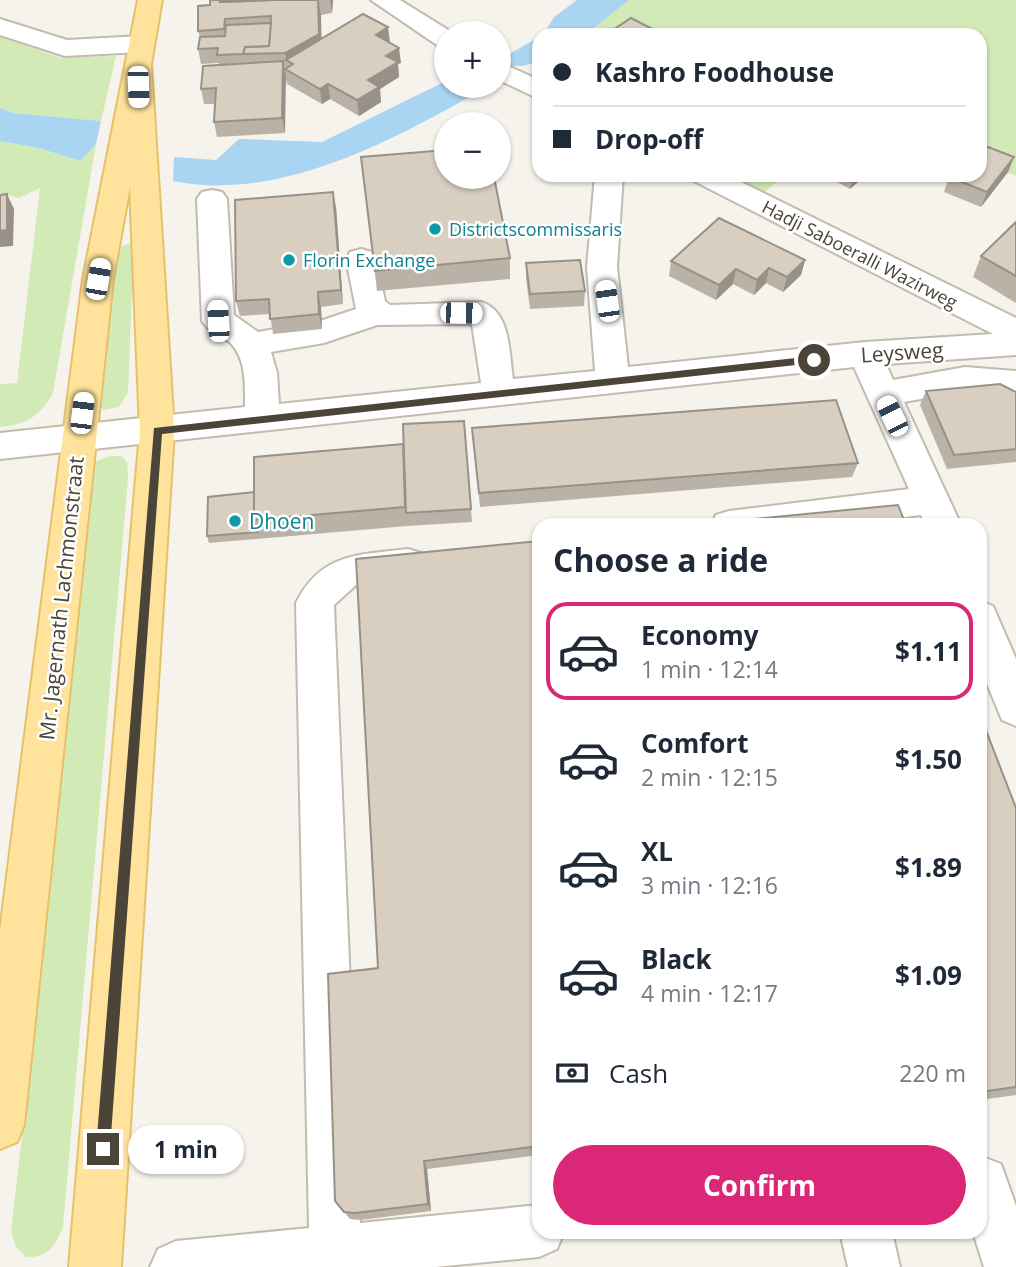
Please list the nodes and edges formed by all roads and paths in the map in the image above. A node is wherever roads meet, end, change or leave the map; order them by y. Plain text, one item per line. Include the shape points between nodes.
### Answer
1 (150, 0) edge
2 (383, 0) edge
3 (0, 27) edge
4 (434, 32) edge
5 (139, 53) junction
6 (511, 76) edge
7 (532, 87) edge
8 (608, 182) edge
9 (718, 182) edge
10 (212, 200) dead end
11 (361, 259) dead end
12 (378, 313) junction
13 (1016, 332) edge
14 (254, 344) junction
15 (1016, 344) edge
16 (864, 354) junction
17 (613, 382) junction
18 (1016, 383) edge
19 (499, 394) junction
20 (882, 395) junction
21 (262, 419) junction
22 (158, 431) junction
23 (79, 437) junction
24 (0, 446) edge
25 (938, 512) edge
26 (842, 518) edge
27 (447, 560) edge
28 (987, 635) edge
29 (1016, 708) edge
30 (4, 1070) edge
31 (0, 1125) edge
32 (993, 1180) edge
33 (532, 1232) edge
34 (868, 1239) edge
35 (336, 1260) edge
36 (94, 1267) edge
37 (176, 1267) edge
38 (874, 1267) edge
39 (1010, 1267) edge

1 - 5 main road
2 - 4 street
3 - 5 street via 65,48
5 - 22 main road
5 - 23 main road, Mr. Jagernath Lachmonstraat via 98,279
6 - 7 street
8 - 17 street via 602,267
9 - 13 street, Hadji Saboeralli Wazirweg
10 - 14 street via 218,321
11 - 12 street via 370,306
12 - 14 street via 324,332
12 - 19 street via 393,317 481,313 487,319
14 - 21 street
15 - 16 street, Leysweg
16 - 17 street, Leysweg
16 - 20 street
17 - 19 street, Leysweg
18 - 20 street via 996,377 954,378
19 - 21 street, Leysweg
20 - 25 street
21 - 22 street, Leysweg
22 - 23 street, Leysweg
22 - 36 main road
23 - 24 street, Leysweg
23 - 30 main road, Mr. Jagernath Lachmonstraat
25 - 26 street
27 - 35 street via 341,573 325,584 315,603
28 - 29 street
30 - 31 main road, Mr. Jagernath Lachmonstraat
32 - 39 street
33 - 35 street
34 - 38 street
35 - 37 street via 206,1262

